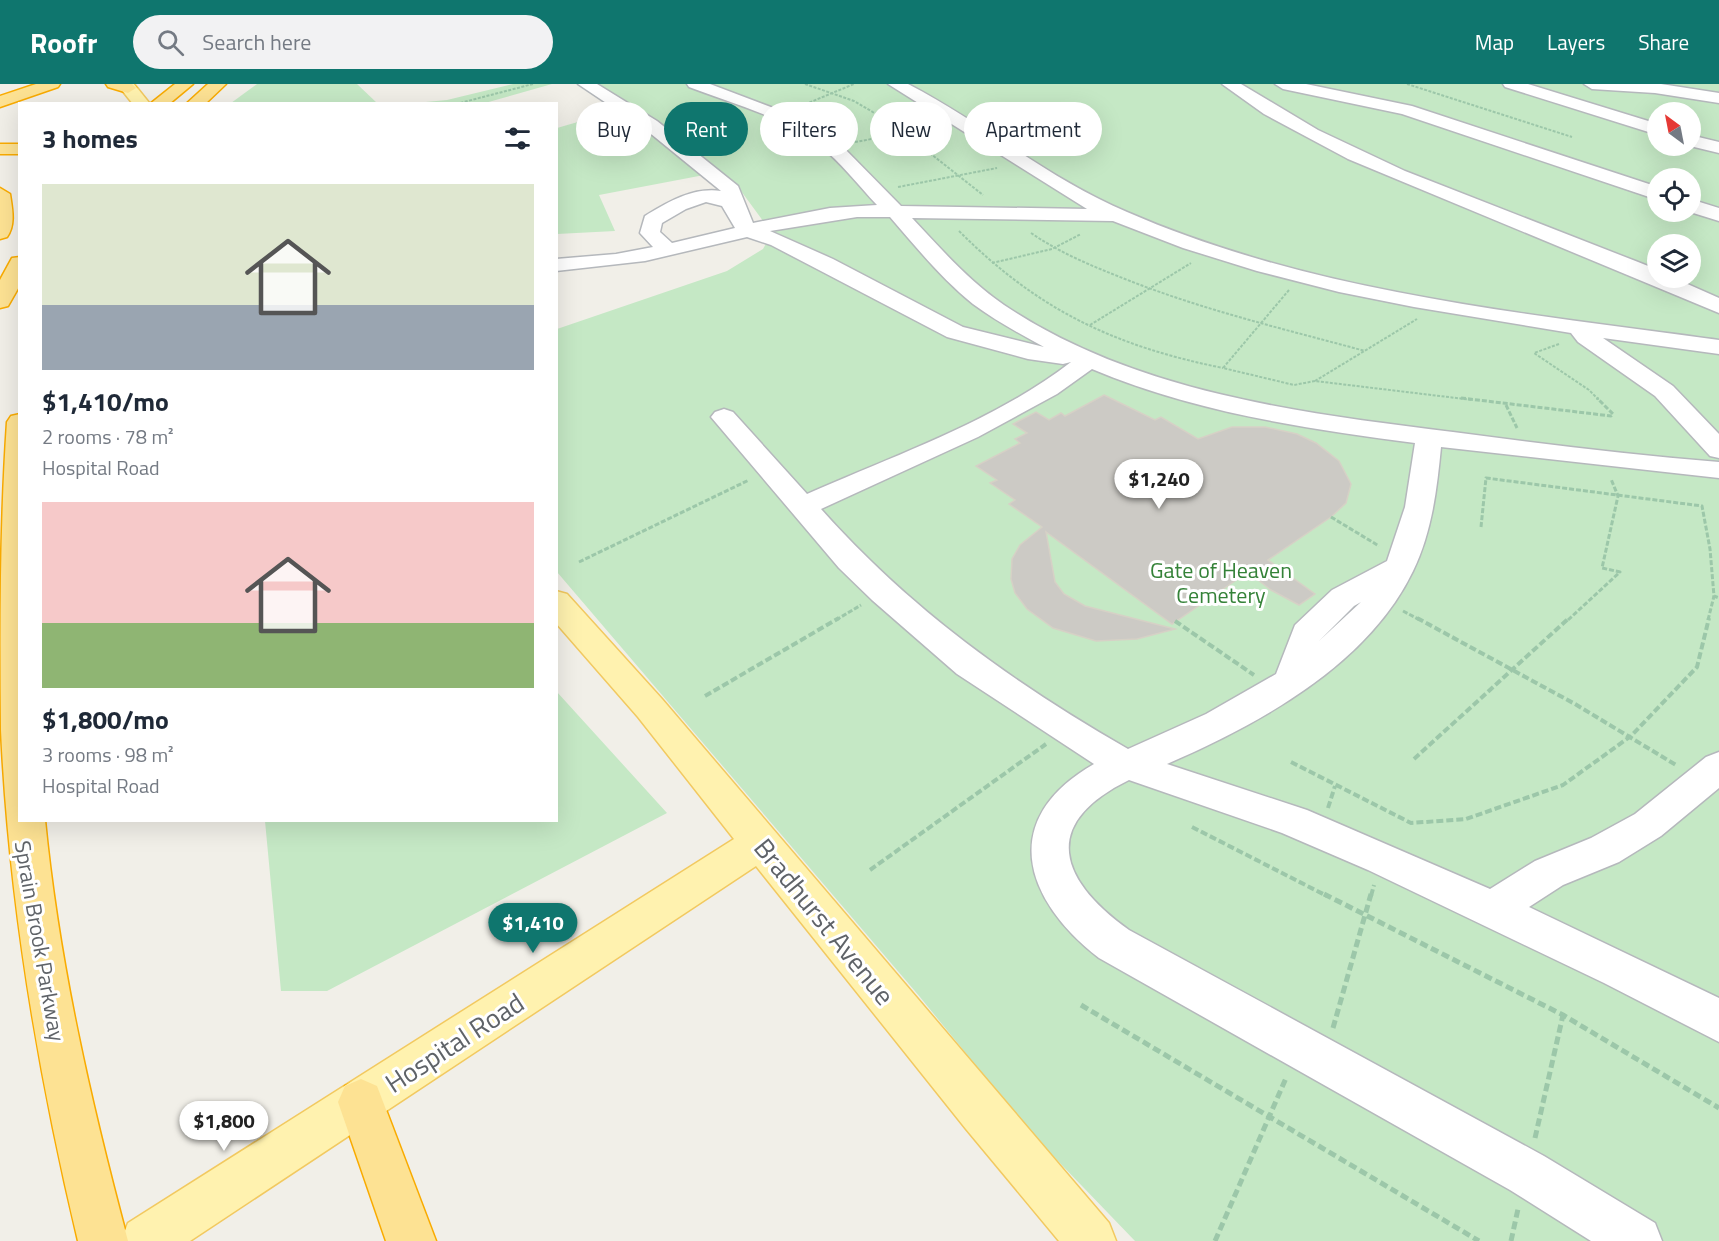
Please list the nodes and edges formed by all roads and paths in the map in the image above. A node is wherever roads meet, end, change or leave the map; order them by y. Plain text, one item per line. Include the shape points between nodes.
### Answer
1 (47, 84) edge
2 (218, 84) edge
3 (533, 84) edge
4 (586, 84) edge
5 (695, 84) edge
6 (805, 84) edge
7 (854, 84) edge
8 (896, 84) edge
9 (1230, 84) edge
10 (1283, 84) edge
11 (1367, 84) edge
12 (1407, 84) edge
13 (1511, 84) edge
14 (1592, 84) edge
15 (124, 86) edge
16 (178, 88) edge
17 (832, 93) junction
18 (0, 98) edge
19 (1719, 98) edge
20 (0, 102) edge
21 (140, 102) edge
22 (155, 102) edge
23 (160, 102) edge
24 (196, 102) edge
25 (464, 102) edge
26 (810, 102) edge
27 (760, 108) edge
28 (1406, 110) junction
29 (870, 111) edge
30 (963, 122) junction
31 (952, 124) edge
32 (1647, 127) edge
33 (1572, 137) dead end
34 (1701, 143) edge
35 (1719, 148) edge
36 (0, 149) edge
37 (18, 149) edge
38 (842, 156) edge
39 (934, 156) edge
40 (1022, 162) junction
41 (958, 175) junction
42 (1647, 190) edge
43 (874, 192) junction
44 (0, 194) edge
45 (1719, 203) edge
46 (1701, 204) edge
47 (1701, 208) edge
48 (896, 212) junction
49 (942, 213) junction
50 (1007, 214) junction
51 (1117, 215) junction
52 (1719, 215) edge
53 (743, 220) junction
54 (0, 233) edge
55 (1052, 249) junction
56 (668, 250) junction
57 (1211, 250) junction
58 (991, 263) junction
59 (558, 265) edge
60 (18, 267) edge
61 (1300, 277) junction
62 (1148, 289) junction
63 (0, 302) edge
64 (1438, 306) junction
65 (1719, 306) edge
66 (1260, 323) junction
67 (1089, 326) junction
68 (1582, 331) junction
69 (1719, 347) edge
70 (1365, 351) junction
71 (1088, 360) junction
72 (1223, 368) junction
73 (1315, 381) junction
74 (724, 417) dead end
75 (18, 438) edge
76 (1429, 438) junction
77 (1719, 450) edge
78 (1603, 459) junction
79 (771, 469) junction
80 (1719, 470) edge
81 (1618, 496) junction
82 (802, 507) junction
83 (1331, 517) dead end
84 (1481, 527) dead end
85 (579, 562) dead end
86 (1394, 576) junction
87 (883, 592) junction
88 (1716, 597) edge
89 (558, 604) edge
90 (1175, 621) dead end
91 (1514, 668) junction
92 (1284, 685) junction
93 (705, 696) dead end
94 (1066, 730) junction
95 (1631, 736) junction
96 (1414, 759) dead end
97 (1291, 762) dead end
98 (1124, 764) junction
99 (1710, 775) edge
100 (18, 804) edge
101 (20, 822) edge
102 (1192, 827) dead end
103 (761, 842) junction
104 (1382, 858) junction
105 (870, 870) dead end
106 (1493, 909) junction
107 (1366, 914) junction
108 (1081, 1005) dead end
109 (1563, 1016) junction
110 (1719, 1022) edge
111 (1311, 1053) junction
112 (1719, 1108) edge
113 (349, 1110) junction
114 (1270, 1117) junction
115 (1527, 1173) junction
116 (103, 1241) edge
117 (147, 1241) edge
118 (411, 1241) edge
119 (1091, 1241) edge
120 (1215, 1241) edge
121 (1479, 1241) edge
122 (1511, 1241) edge
123 (1637, 1241) edge

1 - 18 highway
1 - 20 highway
2 - 24 highway
3 - 25 path
4 - 53 lane via 645,121 721,181 731,190
5 - 27 lane
6 - 17 path
7 - 17 path
8 - 30 lane
9 - 65 lane via 1308,130 1388,170
10 - 28 lane
11 - 28 lane
12 - 33 path
13 - 32 lane
14 - 19 lane
15 - 21 main road
16 - 22 highway
16 - 23 highway
17 - 26 path
17 - 29 path
28 - 42 lane
30 - 31 path
30 - 40 lane
34 - 35 lane
36 - 37 highway
38 - 43 lane
39 - 41 path
40 - 41 path
40 - 51 lane via 1064,189
41 - 43 path
41 - 50 path
43 - 48 lane
44 - 54 highway
45 - 46 lane
47 - 52 lane
48 - 49 lane
48 - 53 lane via 877,209
48 - 71 lane via 965,287 1014,322
49 - 50 lane
49 - 58 path
50 - 51 lane
50 - 55 path
51 - 55 path
51 - 57 lane
53 - 56 lane
53 - 56 lane via 724,200 707,196 684,201 652,220 650,233
53 - 71 lane via 955,332 1028,352
55 - 58 path
55 - 62 path
56 - 59 lane via 590,265
57 - 61 lane
57 - 62 path
58 - 67 path via 1035,296
60 - 63 highway
61 - 64 lane
61 - 66 path
62 - 66 path
62 - 67 path
64 - 68 lane
64 - 70 path
66 - 70 path
66 - 72 path
67 - 72 path via 1167,355
68 - 69 lane
68 - 73 path via 1534,353 1589,390 1611,416
68 - 77 lane via 1664,391
70 - 73 path
71 - 76 lane via 1162,385 1245,405
71 - 82 lane via 990,423
72 - 73 path via 1294,385
74 - 79 lane
75 - 100 highway, Sprain Brook Parkway via 10,504 6,600 9,706
76 - 78 lane
76 - 86 lane via 1416,526
78 - 80 lane
78 - 81 path
79 - 82 lane
79 - 85 path
81 - 84 path via 1486,478
81 - 88 path via 1702,506
81 - 91 path via 1602,568 1620,572
82 - 87 lane
83 - 86 path
86 - 91 path
86 - 92 lane via 1345,637
87 - 93 path
87 - 94 lane via 969,665
88 - 95 path via 1697,667
89 - 103 main road, Bradhurst Avenue
90 - 92 path
91 - 95 path
91 - 96 path
92 - 98 lane via 1204,730
94 - 98 lane
94 - 105 path
95 - 97 path via 1563,785 1466,819 1411,823
95 - 99 path
98 - 104 lane via 1294,821
98 - 111 lane via 1069,800 1056,822 1048,845 1052,873 1067,902 1114,944
99 - 106 lane via 1648,825 1605,850 1549,873
101 - 116 highway, Sprain Brook Parkway via 49,1005
102 - 107 path
103 - 113 main road, Hospital Road
103 - 119 main road, Bradhurst Avenue
104 - 106 lane
104 - 107 path
106 - 110 lane
107 - 109 path
107 - 111 path
108 - 114 path
109 - 112 path
109 - 115 path
111 - 114 path
111 - 115 lane
113 - 117 main road, Hospital Road
113 - 118 highway
114 - 120 path
114 - 121 path
115 - 122 path
115 - 123 lane

